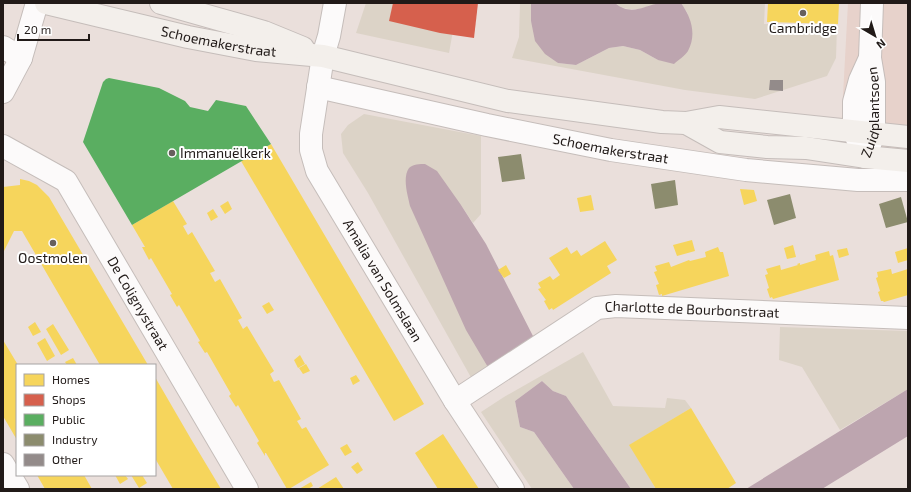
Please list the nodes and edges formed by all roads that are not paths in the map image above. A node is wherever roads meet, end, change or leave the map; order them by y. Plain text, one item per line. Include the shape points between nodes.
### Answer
1 (37, 3) edge
2 (46, 3) edge
3 (161, 3) edge
4 (335, 3) edge
5 (872, 3) edge
6 (12, 53) edge
7 (323, 56) junction
8 (318, 86) junction
9 (3, 92) edge
10 (686, 123) junction
11 (864, 133) junction
12 (908, 137) edge
13 (3, 146) edge
14 (865, 157) junction
15 (908, 160) edge
16 (908, 180) edge
17 (908, 318) edge
18 (455, 401) junction
19 (3, 464) edge
20 (18, 489) edge
21 (247, 489) edge
22 (512, 489) edge

1 - 6 street
2 - 7 main road, Schoemakerstraat via 256,50
3 - 7 main road, Schoemakerstraat via 264,32
4 - 7 street, Amalia van Solmslaan
5 - 11 street, Zuidplantsoen via 870,58 874,82
6 - 9 street
7 - 8 street, Amalia van Solmslaan
7 - 10 main road, Schoemakerstraat via 508,101
8 - 16 street, Schoemakerstraat via 487,125 611,150 746,170 858,180
8 - 18 street, Amalia van Solmslaan via 311,134 311,150 317,171
10 - 11 main road, Schoemakerstraat via 719,117
10 - 14 main road, Schoemakerstraat via 720,142 806,148
11 - 12 main road, Schoemakerstraat
11 - 14 street, Zuidplantsoen
13 - 21 street, De Colignystraat via 66,180
14 - 15 main road, Schoemakerstraat
17 - 18 street, Charlotte de Bourbonstraat via 616,306 597,308
18 - 22 street, Amalia van Solmslaan
19 - 20 street

